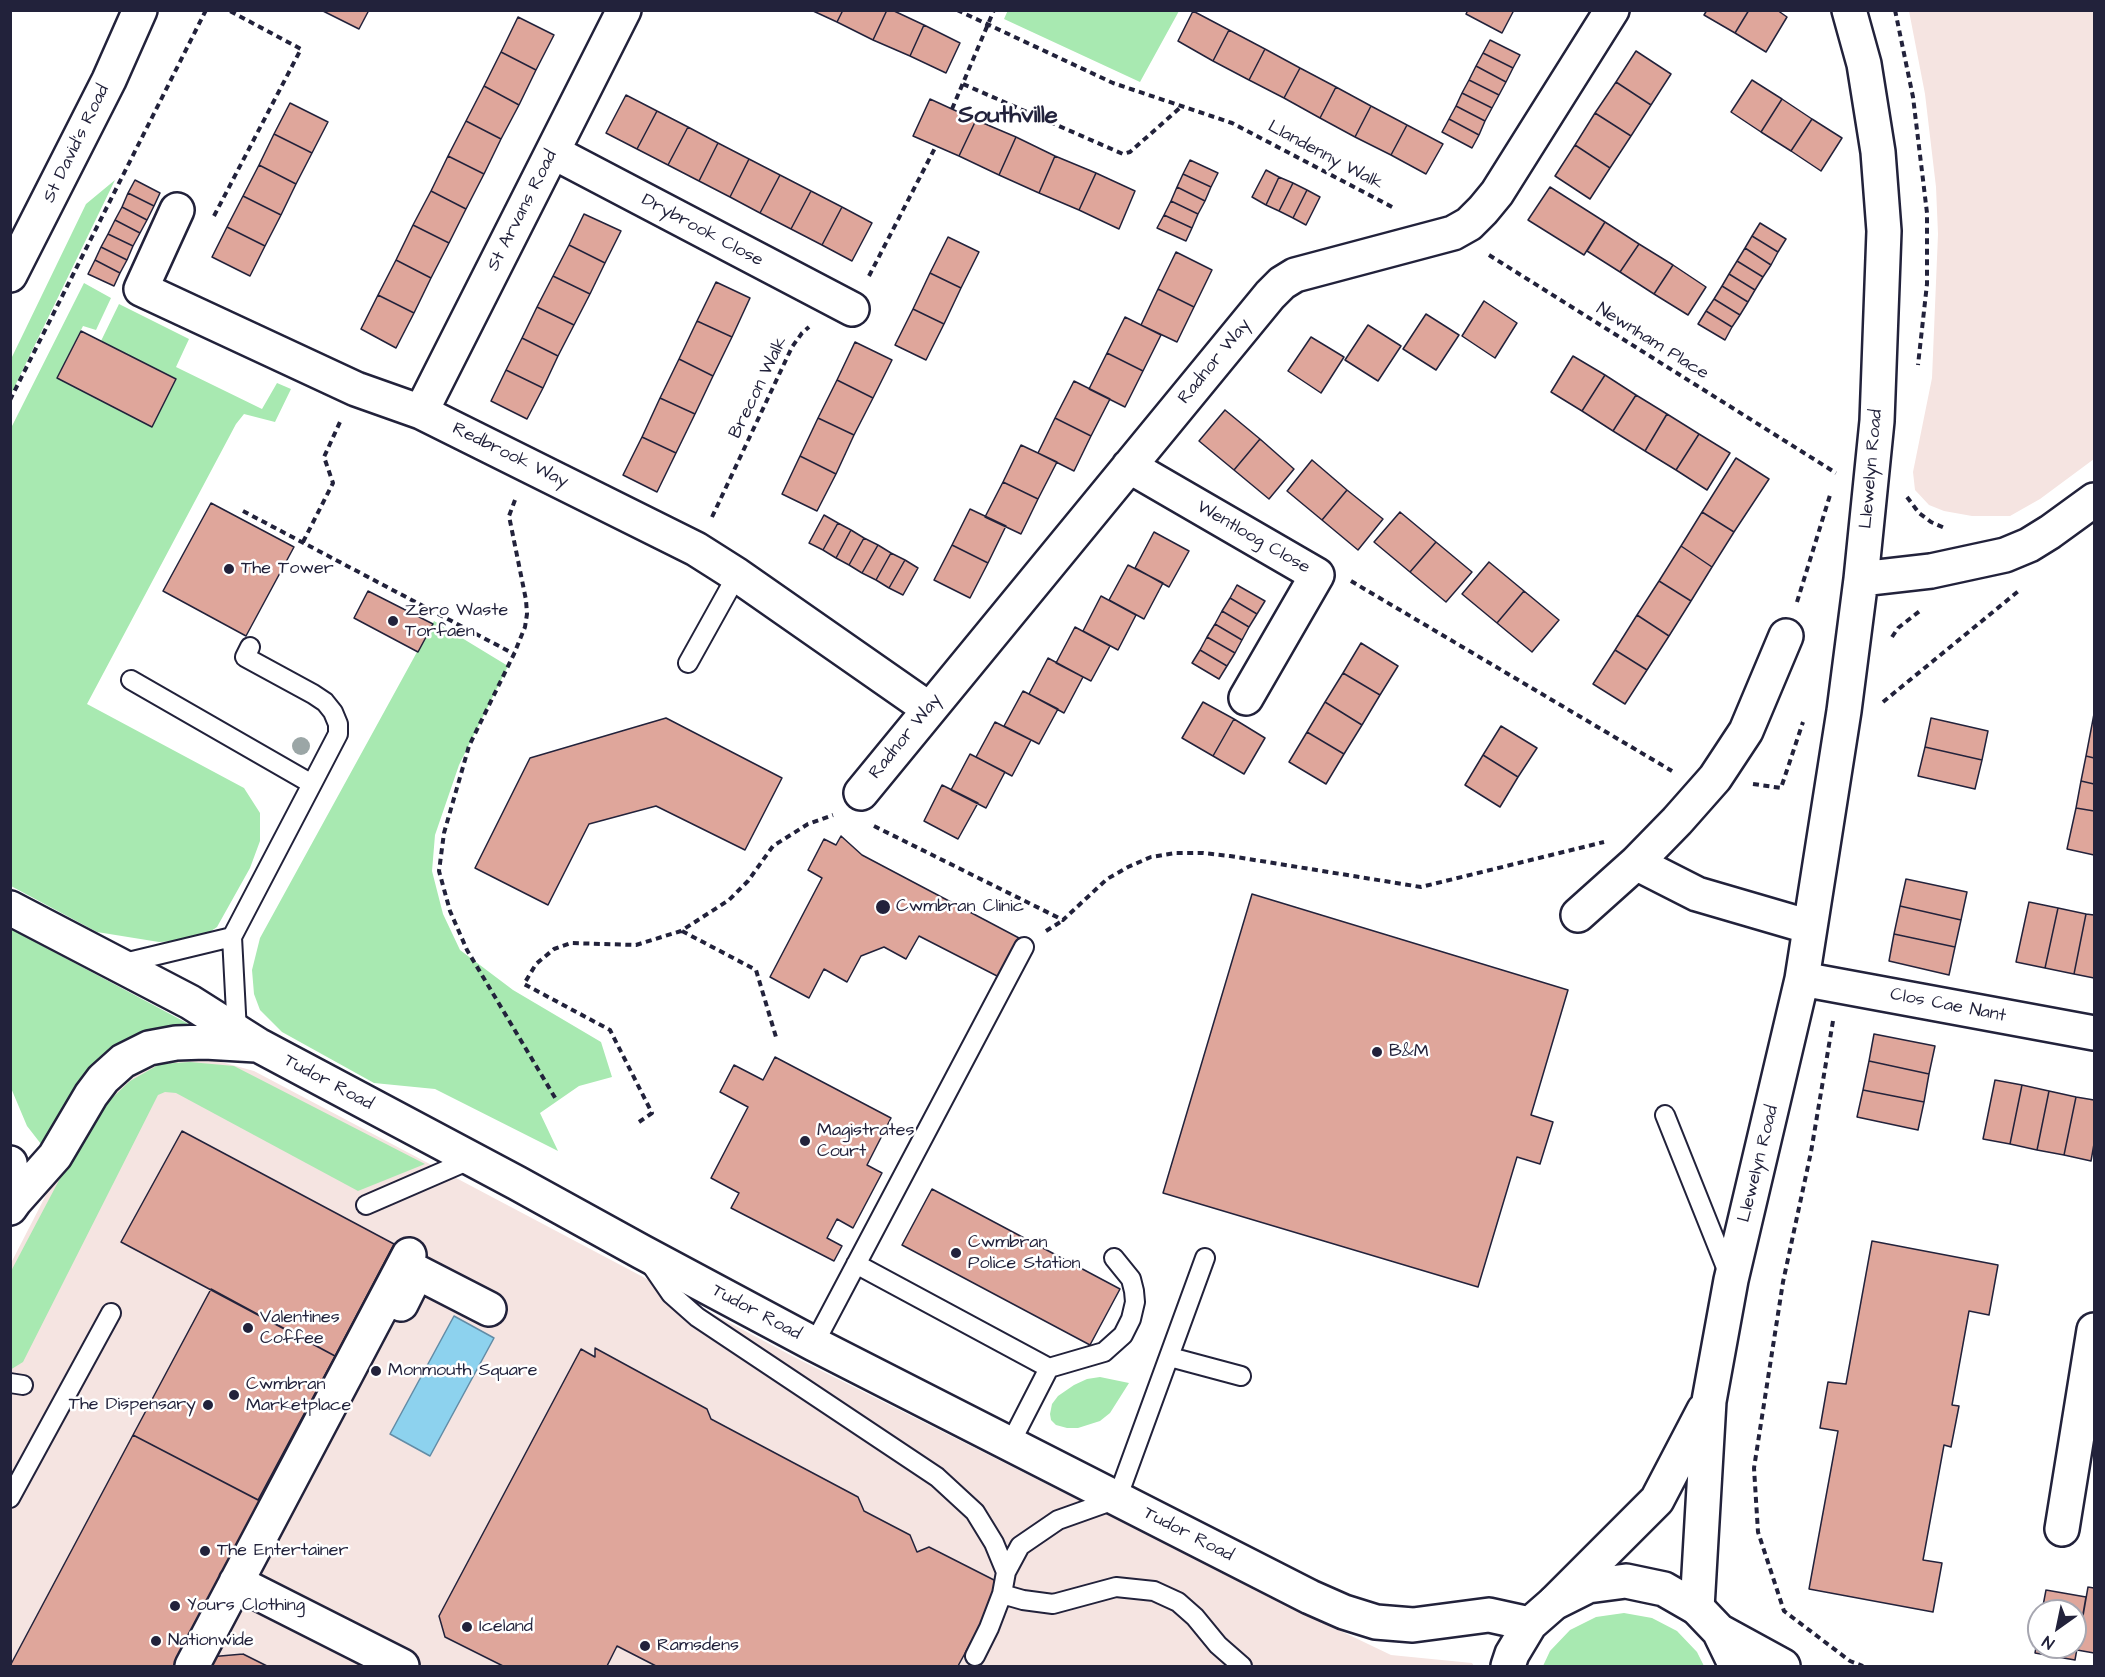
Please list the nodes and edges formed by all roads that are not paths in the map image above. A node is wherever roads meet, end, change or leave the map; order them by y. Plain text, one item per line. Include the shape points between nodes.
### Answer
1 (140, 10) edge
2 (1611, 10) edge
3 (1849, 10) edge
4 (621, 11) edge
5 (553, 152) junction
6 (177, 210) dead end
7 (10, 275) edge
8 (852, 309) road end
9 (422, 412) junction
10 (1129, 466) junction
11 (2094, 500) edge
12 (737, 575) junction
13 (1862, 579) junction
14 (1786, 636) road end
15 (250, 647) dead end
16 (688, 663) dead end
17 (131, 680) dead end
18 (1246, 698) dead end
19 (929, 709) junction
20 (312, 784) junction
21 (852, 802) road end
22 (1636, 863) junction
23 (10, 908) edge
24 (1578, 915) dead end
25 (1810, 927) junction
26 (232, 938) junction
27 (1023, 947) dead end
28 (118, 964) junction
29 (1802, 979) junction
30 (2094, 1033) edge
31 (248, 1039) junction
32 (1665, 1115) dead end
33 (472, 1159) junction
34 (10, 1163) edge
35 (366, 1204) dead end
36 (13, 1205) edge
37 (642, 1252) junction
38 (410, 1255) dead end
39 (1114, 1258) dead end
40 (1205, 1258) dead end
41 (856, 1264) junction
42 (1731, 1280) junction
43 (489, 1309) dead end
44 (111, 1313) dead end
45 (2094, 1330) edge
46 (814, 1344) junction
47 (1170, 1357) junction
48 (1049, 1368) junction
49 (1241, 1376) dead end
50 (1709, 1401) junction
51 (1010, 1444) junction
52 (10, 1498) edge
53 (1117, 1500) junction
54 (2062, 1529) dead end
55 (1006, 1572) junction
56 (245, 1587) junction
57 (1002, 1594) junction
58 (1697, 1608) junction
59 (1542, 1613) junction
60 (1719, 1631) junction
61 (975, 1656) dead end
62 (192, 1666) edge
63 (402, 1666) edge
64 (1242, 1666) edge
65 (1509, 1666) edge
66 (1736, 1666) edge
67 (1783, 1666) edge

1 - 7 street, St David's Road
2 - 10 street, Radnor Way via 1497,193 1469,224 1453,233 1311,270 1282,283
3 - 13 street, Llewelyn Road via 1866,75 1878,152 1884,231 1877,421
4 - 5 street, St Arvans Road
5 - 8 street, Drybrook Close
5 - 9 street, St Arvans Road
6 - 9 street, Redbrook Way via 141,289 356,388
9 - 12 street, Redbrook Way via 696,549
10 - 18 street, Wentloog Close via 1317,575
10 - 19 street, Radnor Way
11 - 13 street via 2030,545 2005,555 1931,571
12 - 16 lane
12 - 19 street, Redbrook Way
13 - 25 street, Llewelyn Road
14 - 22 street via 1737,747 1677,821
15 - 20 lane via 245,657 313,694 333,712 338,734
17 - 20 lane
19 - 21 street, Radnor Way
20 - 26 lane
22 - 24 street
22 - 25 street via 1697,894
23 - 28 street, Tudor Road
25 - 29 street, Llewelyn Road
26 - 28 lane
26 - 31 lane
27 - 41 lane
28 - 31 street, Tudor Road via 190,1002
29 - 30 street, Clos Cae Nant
29 - 42 street, Llewelyn Road
31 - 33 street, Tudor Road
31 - 36 street via 176,1042 149,1048 123,1061 103,1079 56,1156
32 - 42 lane
33 - 35 lane
33 - 37 street, Tudor Road
34 - 36 street
37 - 46 street, Tudor Road
37 - 55 lane via 671,1294 697,1317 938,1477 975,1512
38 - 56 street
39 - 48 lane via 1131,1279 1134,1291 1133,1311 1124,1335 1104,1352
40 - 47 lane
41 - 46 lane
41 - 48 lane
42 - 50 street, Llewelyn Road
43 - 56 street via 417,1272
44 - 52 lane
45 - 54 street
46 - 51 street, Tudor Road
47 - 49 lane
47 - 53 lane
48 - 51 lane
50 - 58 street, Llewelyn Road
50 - 59 street, Llewelyn Road via 1657,1500
51 - 53 street, Tudor Road
53 - 55 lane via 1058,1520 1020,1546
53 - 59 street, Tudor Road via 1310,1597 1376,1622 1413,1625
55 - 57 lane
56 - 62 street
56 - 63 street
57 - 61 lane
57 - 64 lane via 1053,1604 1116,1587 1154,1592 1178,1602
58 - 59 street via 1664,1589 1626,1581 1588,1586
58 - 60 street
59 - 65 street, Llewelyn Road via 1512,1654
60 - 66 street
60 - 67 street

